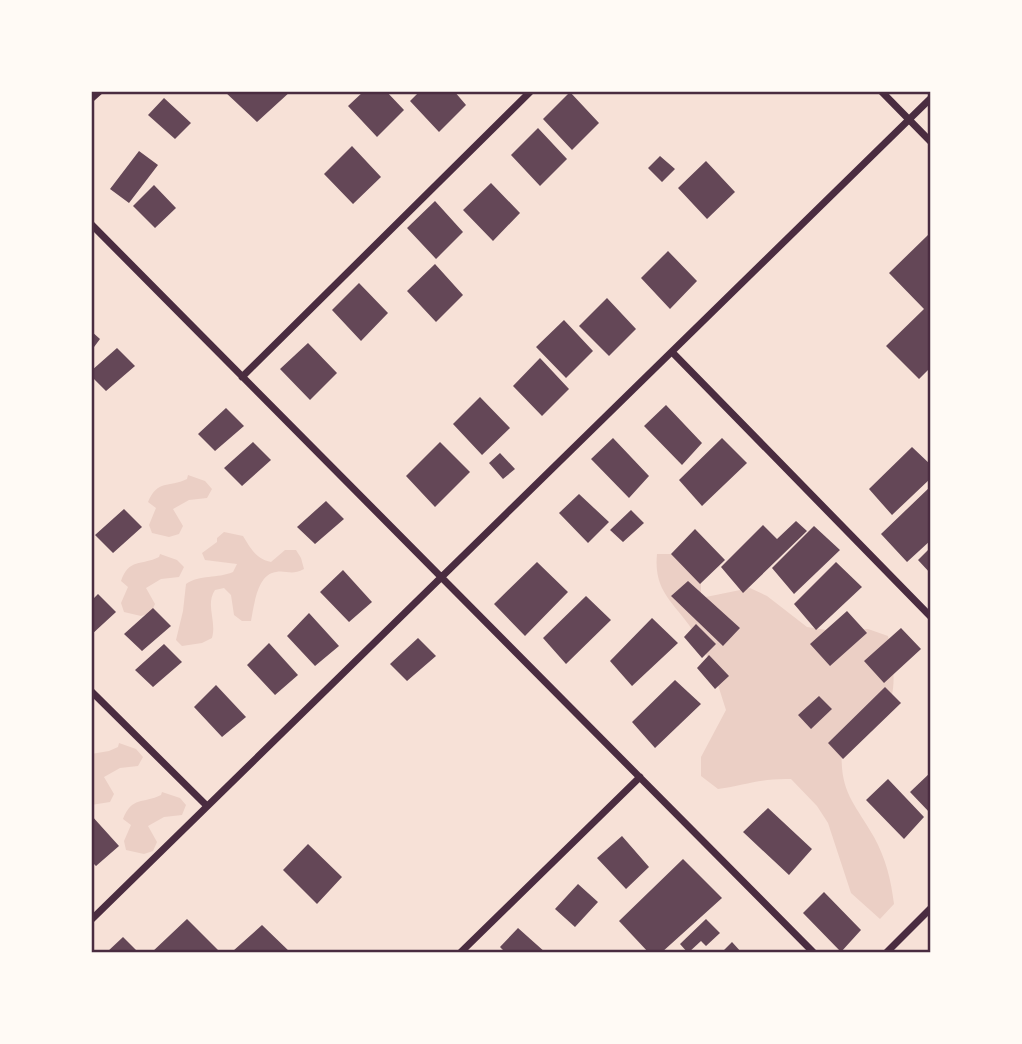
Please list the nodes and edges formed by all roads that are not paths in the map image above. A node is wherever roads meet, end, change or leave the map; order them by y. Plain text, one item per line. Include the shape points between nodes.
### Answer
1 (100, 91) edge
2 (531, 91) edge
3 (881, 91) edge
4 (931, 98) edge
5 (91, 99) edge
6 (909, 120) junction
7 (931, 142) edge
8 (91, 224) edge
9 (672, 352) junction
10 (242, 377) junction
11 (441, 577) junction
12 (931, 617) edge
13 (91, 691) edge
14 (640, 777) junction
15 (208, 806) junction
16 (931, 908) edge
17 (91, 920) edge
18 (460, 953) edge
19 (814, 953) edge
20 (886, 953) edge

1 - 5 street
2 - 10 street
3 - 6 street
4 - 6 street
6 - 7 street
6 - 9 street
8 - 10 street
9 - 11 street
9 - 12 street
10 - 11 street
11 - 14 street
11 - 15 street
13 - 15 street
14 - 18 street
14 - 19 street
15 - 17 street
16 - 20 street

